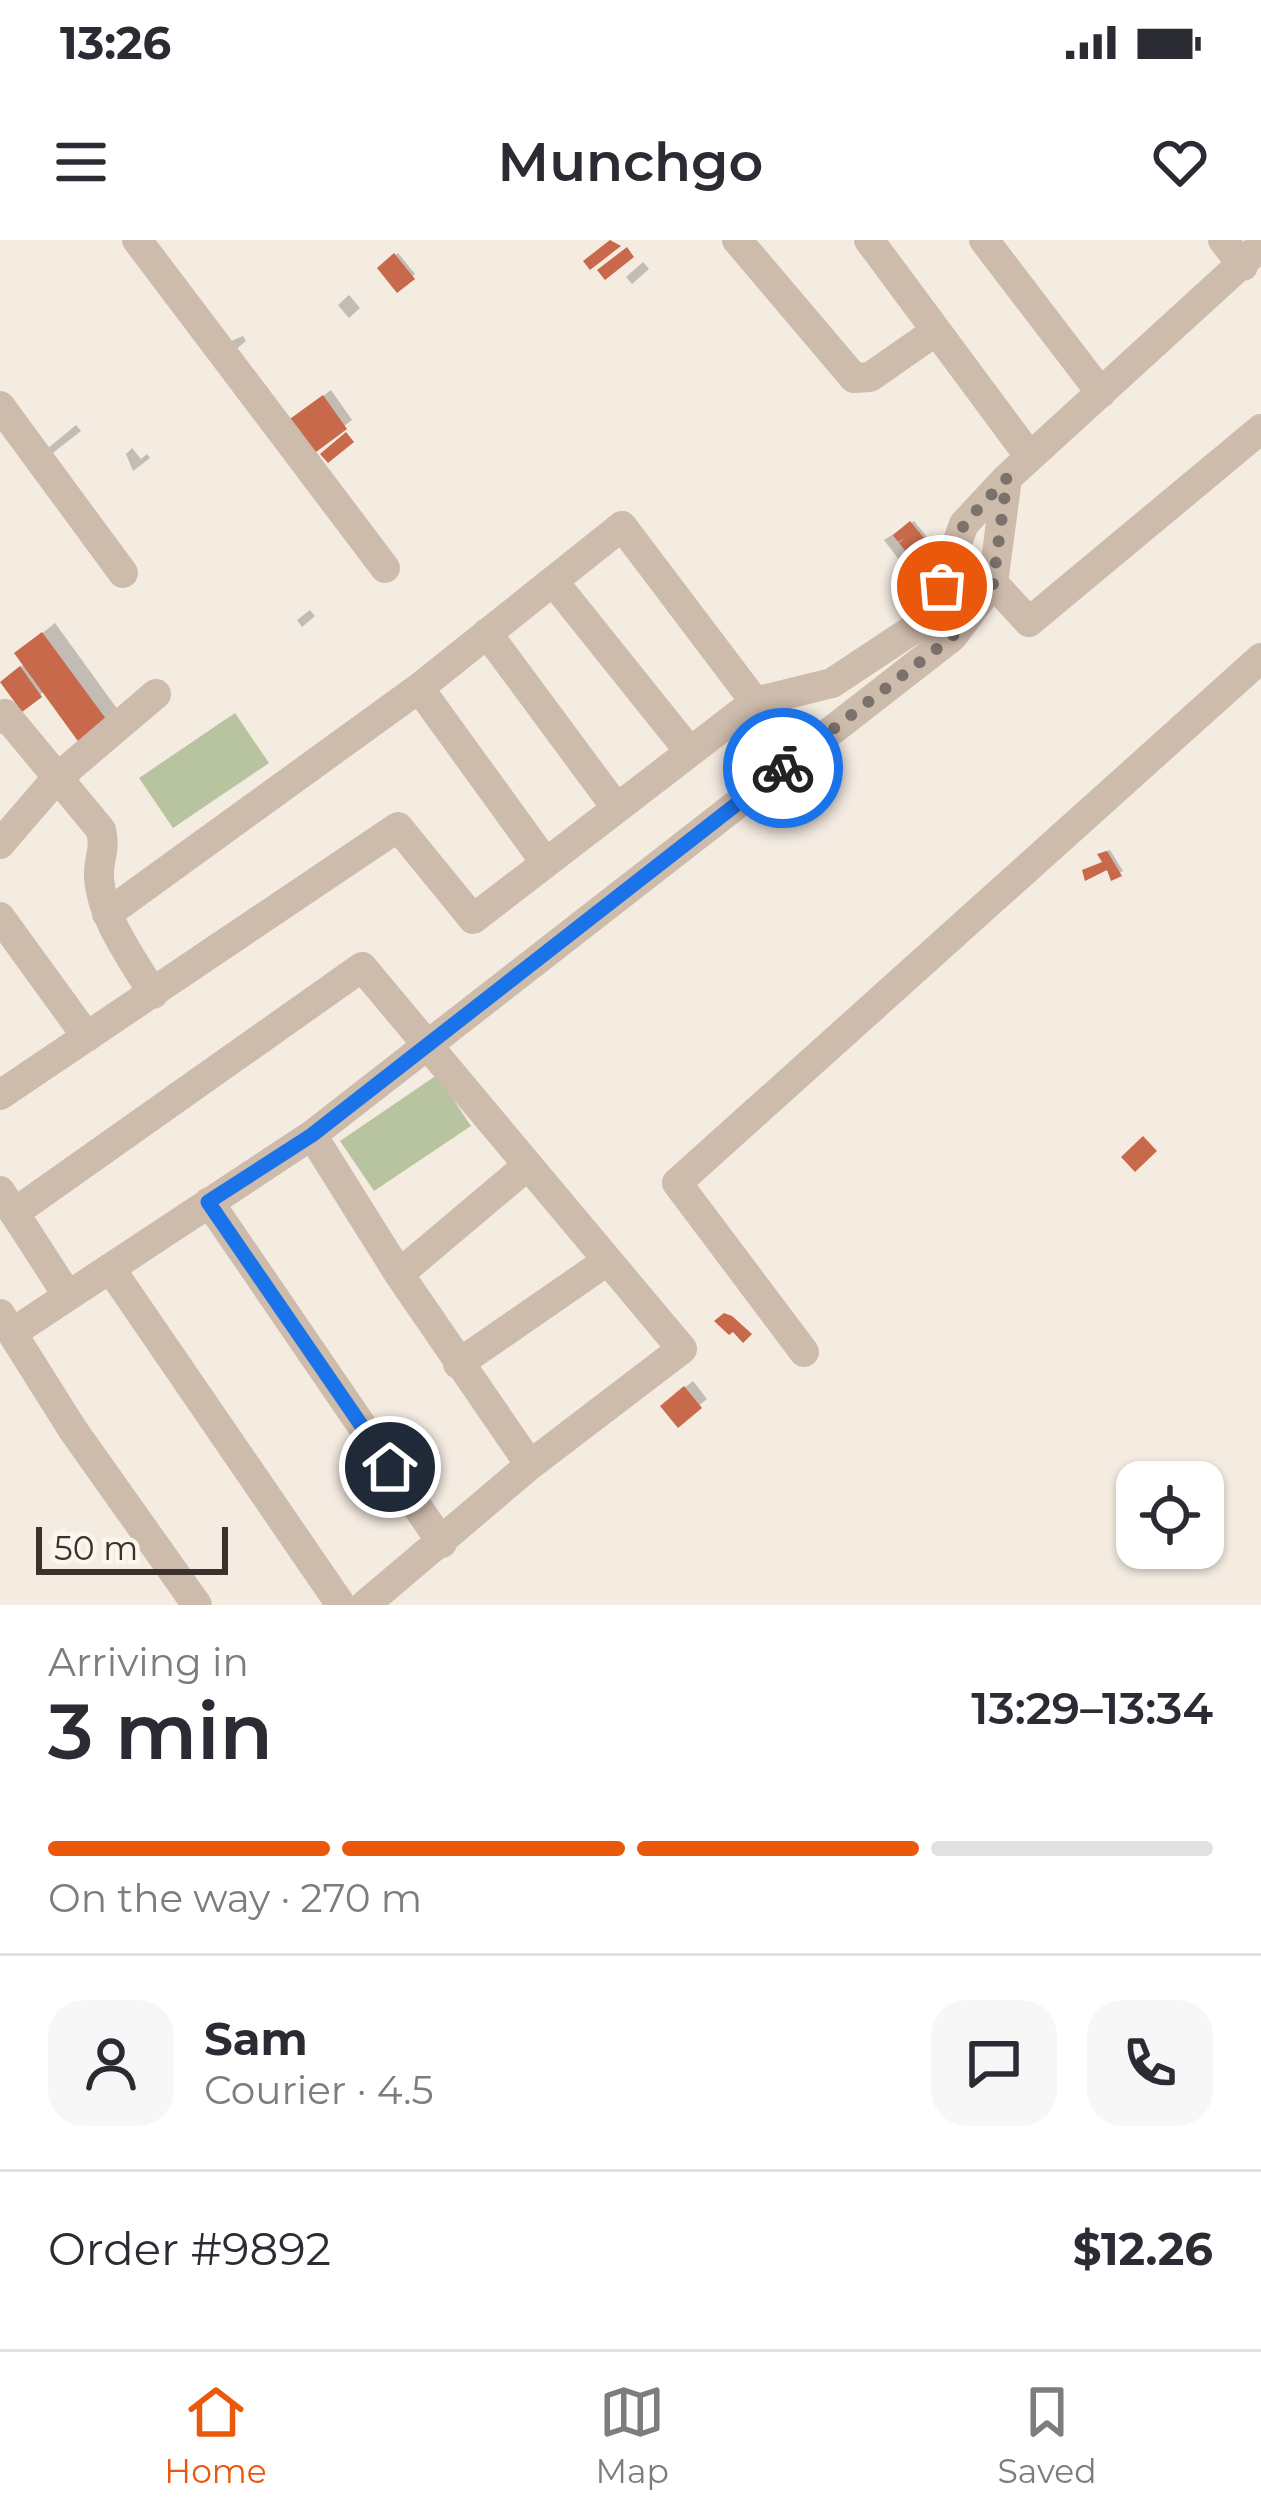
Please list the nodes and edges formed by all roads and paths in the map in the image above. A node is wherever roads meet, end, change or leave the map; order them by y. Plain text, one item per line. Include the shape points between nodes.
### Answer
1 (137, 240) edge
2 (737, 240) edge
3 (869, 240) edge
4 (984, 240) edge
5 (1223, 240) edge
6 (1252, 256) edge
7 (936, 331) junction
8 (1101, 393) junction
9 (0, 406) edge
10 (1261, 429) edge
11 (1018, 468) junction
12 (386, 568) dead end
13 (123, 573) dead end
14 (553, 581) junction
15 (993, 584) junction
16 (488, 633) junction
17 (1261, 658) edge
18 (419, 688) junction
19 (156, 694) dead end
20 (755, 703) junction
21 (0, 719) edge
22 (690, 752) junction
23 (56, 779) junction
24 (615, 806) junction
25 (0, 844) edge
26 (545, 862) junction
27 (107, 914) junction
28 (0, 917) edge
29 (153, 994) junction
30 (87, 1037) junction
31 (425, 1048) junction
32 (5, 1082) edge
33 (312, 1135) junction
34 (526, 1167) junction
35 (7, 1202) edge
36 (208, 1202) junction
37 (607, 1261) junction
38 (110, 1268) junction
39 (398, 1274) junction
40 (68, 1296) junction
41 (6, 1324) edge
42 (804, 1352) dead end
43 (458, 1364) junction
44 (530, 1465) junction
45 (442, 1543) junction
46 (197, 1605) edge
47 (341, 1605) edge
48 (365, 1605) edge

1 - 12 street
2 - 7 street via 854,378 870,377
3 - 7 street
4 - 8 street
5 - 6 street
6 - 8 street
7 - 11 street
8 - 11 street
9 - 13 street
10 - 15 street via 1029,622
11 - 15 street
11 - 20 street via 964,524 930,618 832,683
14 - 16 street
14 - 20 street via 622,526
14 - 22 street
15 - 31 street via 952,637
16 - 18 street
16 - 24 street
17 - 42 street via 677,1183
18 - 26 street
18 - 27 street
19 - 23 street
20 - 22 street
21 - 23 street via 5,714
22 - 24 street
23 - 25 street
23 - 27 street via 100,830
24 - 26 street
26 - 29 street via 473,919 398,827
27 - 29 street
28 - 30 street
29 - 30 street
30 - 32 street
31 - 33 street
31 - 34 street
31 - 35 street via 362,967
33 - 36 street
33 - 39 street
34 - 37 street
34 - 39 street
35 - 40 street
36 - 38 street
36 - 45 street
37 - 43 street
37 - 44 street via 682,1349
38 - 40 street
38 - 47 street
39 - 43 street
40 - 41 street
41 - 46 street
43 - 44 street
44 - 45 street
45 - 48 street

